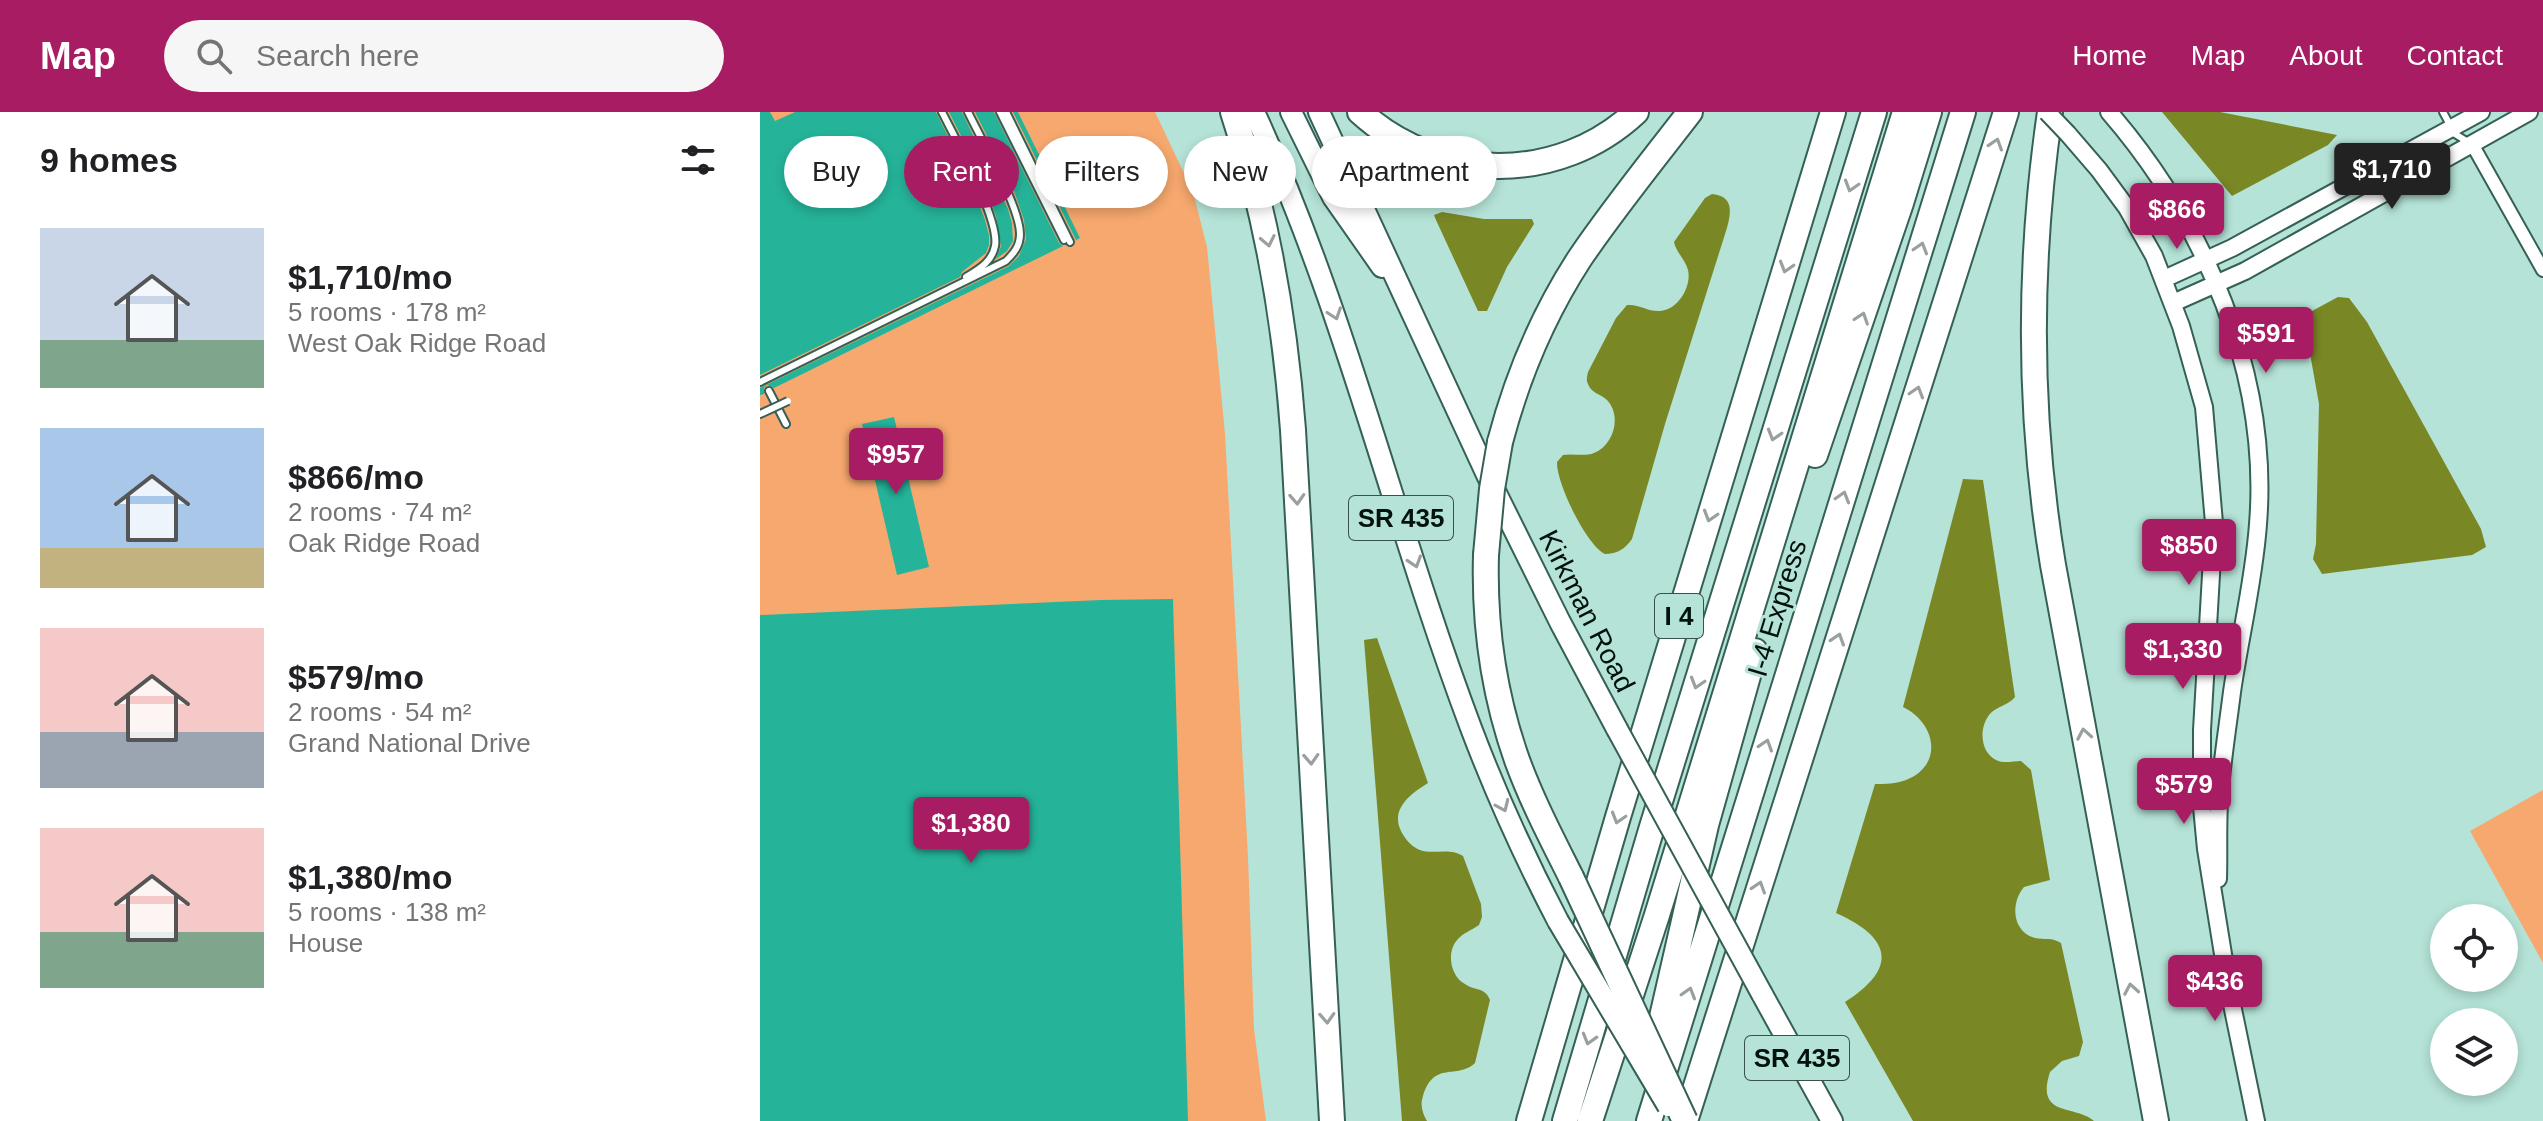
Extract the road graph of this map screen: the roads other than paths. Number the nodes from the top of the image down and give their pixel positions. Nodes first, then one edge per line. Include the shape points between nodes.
1 (942, 112) edge
2 (968, 112) edge
3 (1000, 112) edge
4 (1006, 112) edge
5 (1233, 112) edge
6 (1254, 112) edge
7 (1291, 112) edge
8 (1319, 112) edge
9 (1360, 112) edge
10 (1636, 112) edge
11 (1690, 112) edge
12 (1833, 112) edge
13 (1874, 112) edge
14 (1905, 112) edge
15 (1929, 112) edge
16 (1963, 112) edge
17 (2006, 112) edge
18 (2048, 112) edge
19 (2109, 112) edge
20 (2443, 112) edge
21 (2529, 112) edge
22 (2473, 123) edge
23 (2452, 128) junction
24 (2205, 261) junction
25 (2543, 270) edge
26 (2164, 279) junction
27 (2216, 285) junction
28 (936, 295) junction
29 (2173, 303) junction
30 (1420, 328) junction
31 (760, 382) edge
32 (769, 391) dead end
33 (788, 401) dead end
34 (760, 414) edge
35 (786, 424) dead end
36 (2218, 917) junction
37 (1726, 988) junction
38 (1332, 1121) edge
39 (1529, 1121) edge
40 (1565, 1121) edge
41 (1590, 1121) edge
42 (1639, 1121) edge
43 (1649, 1121) edge
44 (1677, 1121) edge
45 (1685, 1121) edge
46 (1701, 1121) edge
47 (1832, 1121) edge
48 (2156, 1121) edge
49 (2256, 1121) edge

1 - 28 lane via 989,210 996,244 986,264
2 - 28 lane via 1018,217 1020,236 1006,261
3 - 4 lane via 1067,241
5 -> 38 highway via 1266,233 1286,349
6 -> 44 main road, SR 435, bridge via 1328,293 1471,727 1558,921
7 - 30 main road via 1333,197
8 - 30 main road, Kirkman Road / SR 435
9 - 10 highway via 1421,152 1457,163 1500,167 1571,153
11 - 45 highway, bridge via 1582,256 1530,351 1500,442 1486,555 1488,627 1502,708 1527,785
12 -> 39 highway, I 4
13 -> 40 highway, I-4 Express
14 - 41 highway
42 -> 15 highway via 1692,881 1739,703
43 -> 16 highway, I-4 Express
37 -> 17 highway
18 - 26 street, bridge via 2127,208
48 -> 18 highway via 2042,493 2034,395 2034,285
19 - 24 street via 2165,186
20 - 23 lane
21 - 22 street
22 - 23 street
22 - 23 lane via 2460,138
22 - 25 street
22 - 27 street
23 - 24 street
24 - 26 street
24 - 27 street
26 - 29 street
27 - 29 street
27 - 36 street via 2246,375 2258,463 2258,523 2220,791
28 - 31 lane
29 - 36 street via 2204,407 2214,523 2202,791
30 - 47 main road, Kirkman Road / SR 435, bridge via 1506,513 1617,729
32 - 35 lane
33 - 34 lane, bridge
36 - 49 street
37 - 45 highway
37 - 46 highway

